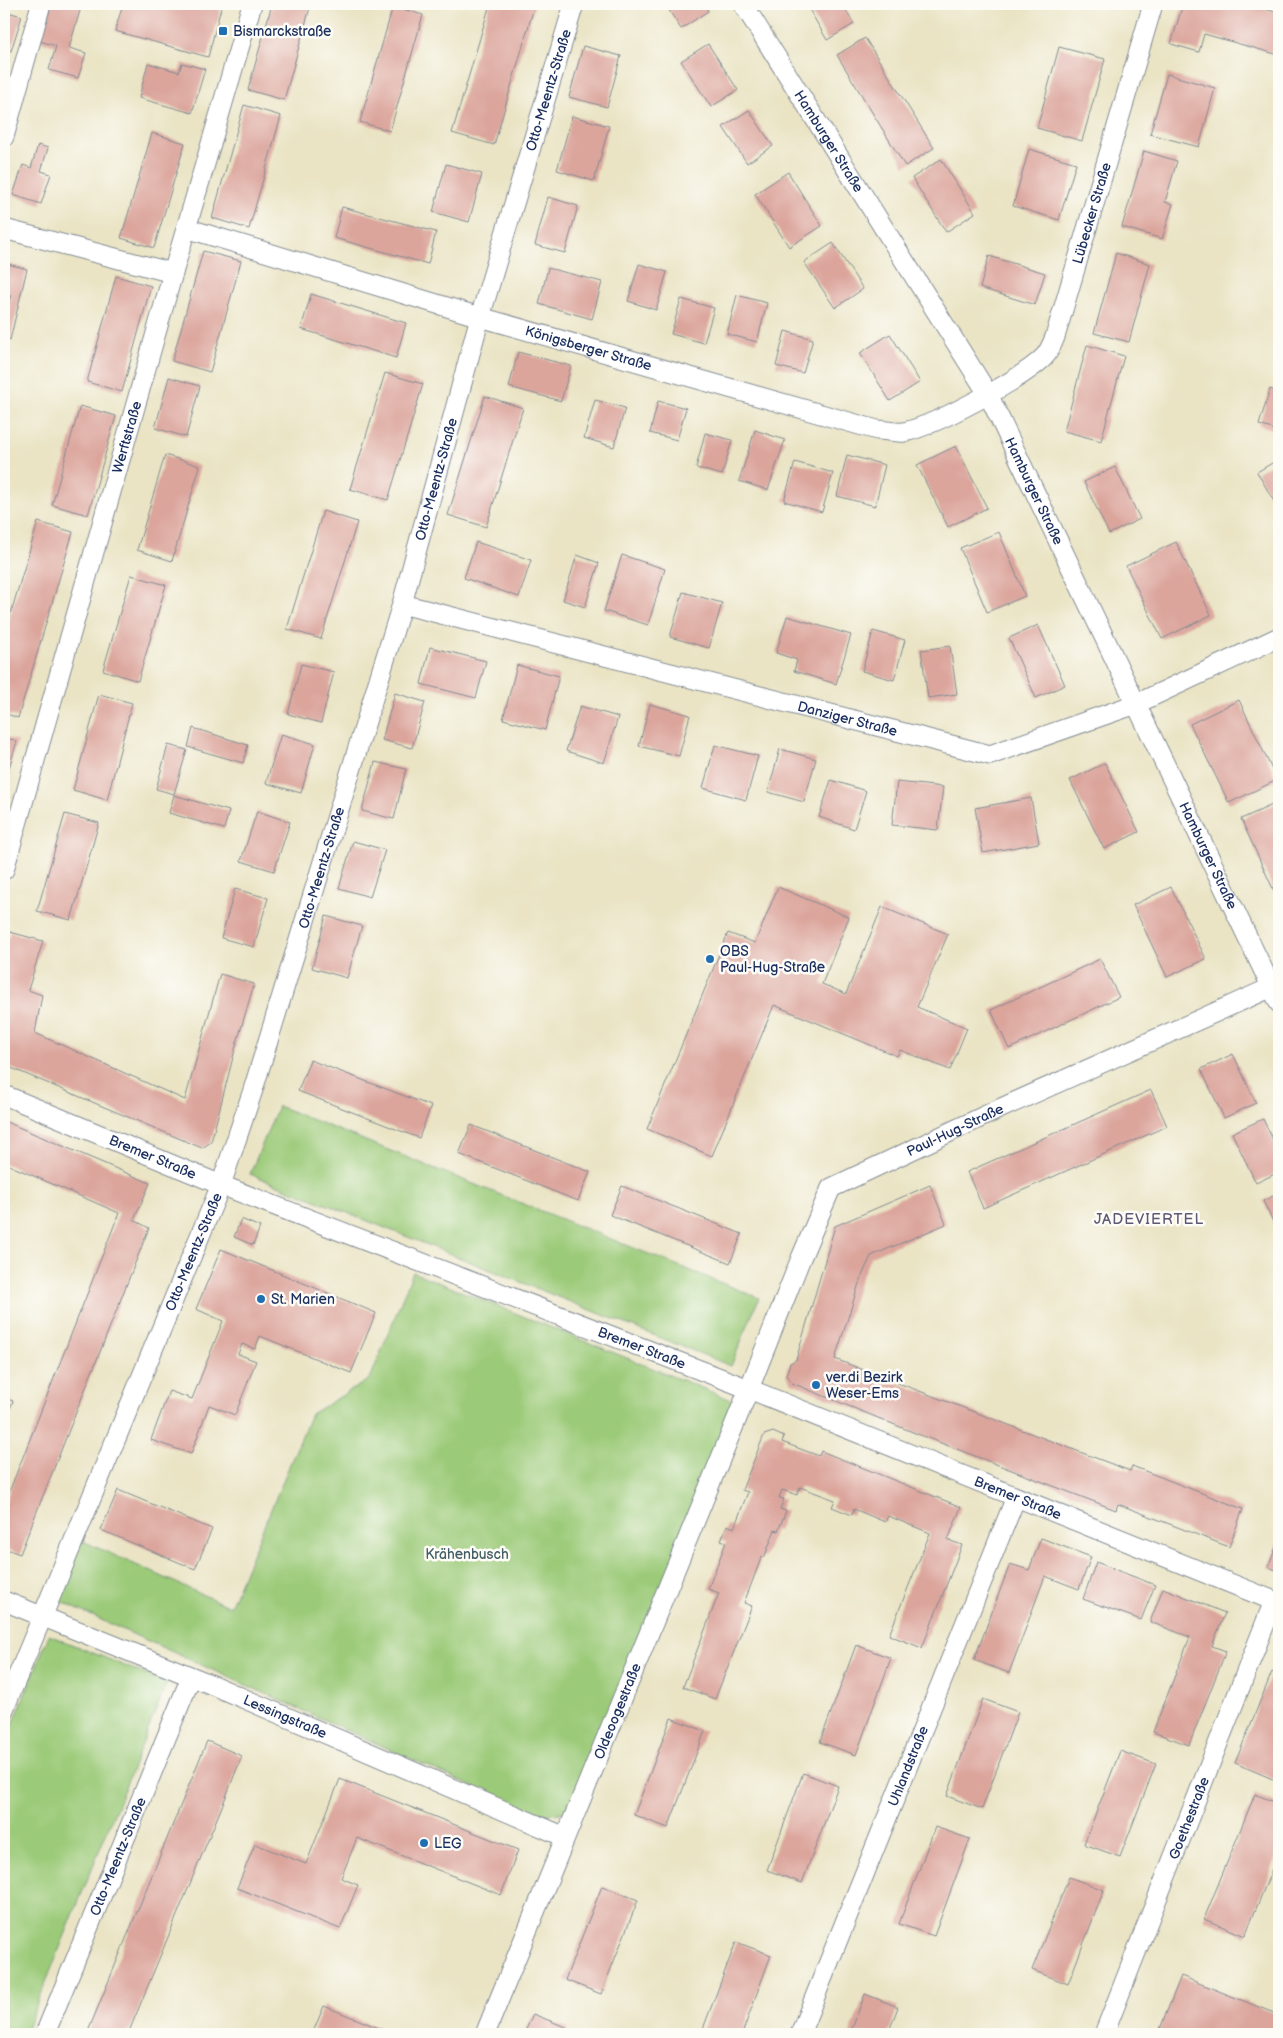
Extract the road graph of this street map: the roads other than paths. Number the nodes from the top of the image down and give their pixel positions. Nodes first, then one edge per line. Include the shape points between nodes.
1 (41, 4) edge
2 (252, 4) edge
3 (574, 4) edge
4 (743, 4) edge
5 (1153, 4) edge
6 (4, 136) edge
7 (186, 228) junction
8 (4, 229) edge
9 (172, 273) junction
10 (480, 316) junction
11 (988, 394) junction
12 (402, 604) junction
13 (1279, 636) edge
14 (1136, 704) junction
15 (4, 870) edge
16 (1277, 992) edge
17 (4, 1095) edge
18 (221, 1185) junction
19 (749, 1389) junction
20 (1016, 1497) junction
21 (4, 1601) edge
22 (1277, 1602) edge
23 (41, 1616) junction
24 (191, 1676) junction
25 (4, 1709) edge
26 (565, 1837) junction
27 (45, 2034) edge
28 (485, 2034) edge
29 (800, 2034) edge
30 (1104, 2034) edge

1 - 6 street
2 - 7 street, Werftstraße
3 - 10 street, Otto-Meentz-Straße
4 - 11 street, Hamburger Straße
5 - 11 street, Lübecker Straße via 1055,337 1046,356
7 - 9 street, Werftstraße
7 - 10 street, Königsberger Straße
8 - 9 street
9 - 15 street, Werftstraße
10 - 11 street, Königsberger Straße via 877,430 903,432 933,422
10 - 12 street, Otto-Meentz-Straße
11 - 14 street, Hamburger Straße
12 - 14 street, Danziger Straße via 990,755
12 - 18 street, Otto-Meentz-Straße via 268,1043
13 - 14 street, Danziger Straße
14 - 16 street, Hamburger Straße
16 - 19 street, Paul-Hug-Straße via 999,1109 831,1188
17 - 18 street, Bremer Straße
18 - 19 street, Bremer Straße
18 - 23 street, Otto-Meentz-Straße
19 - 20 street, Bremer Straße
19 - 26 street, Oldeoogestraße
20 - 22 street, Bremer Straße
20 - 29 street, Uhlandstraße
21 - 23 street, Lessingstraße
22 - 30 street, Goethestraße
23 - 24 street, Lessingstraße
23 - 25 street, Otto-Meentz-Straße
24 - 26 street, Lessingstraße
24 - 27 street, Otto-Meentz-Straße
26 - 28 street, Oldeoogestraße

